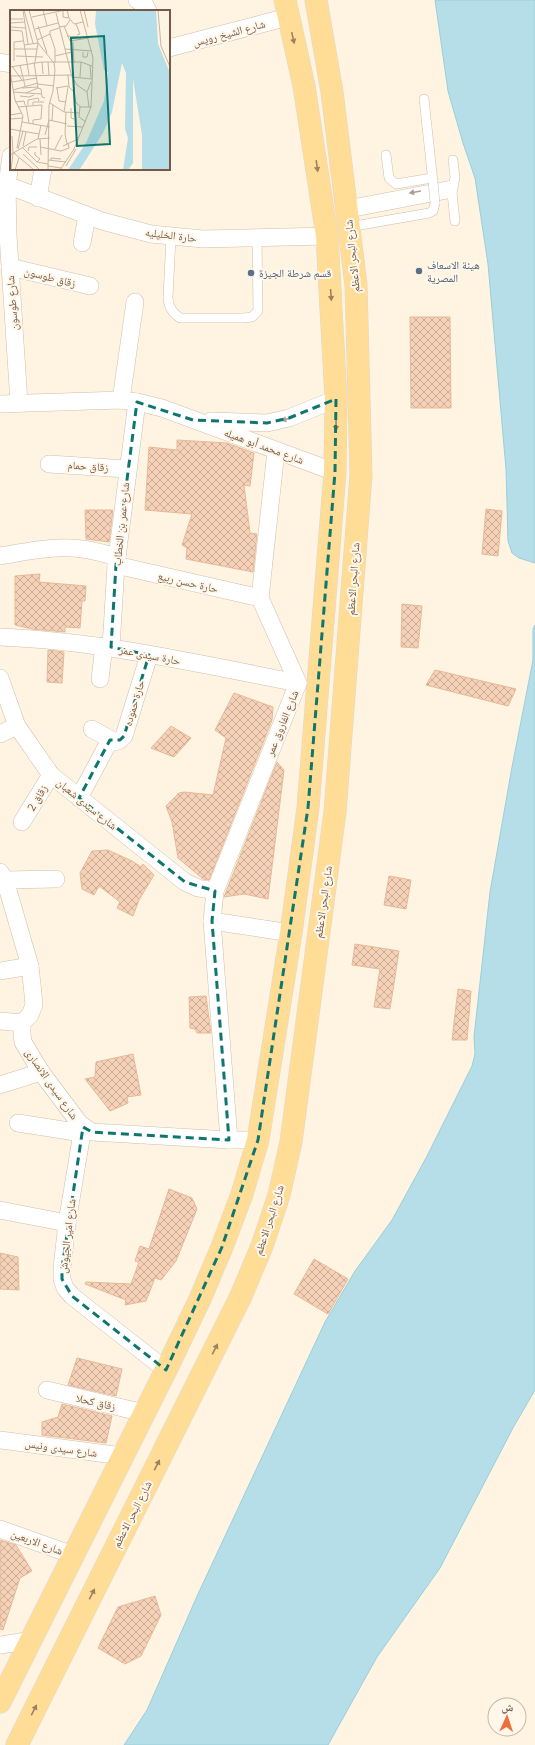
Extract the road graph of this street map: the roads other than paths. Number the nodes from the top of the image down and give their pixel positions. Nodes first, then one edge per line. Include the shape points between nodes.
1 (137, 0) edge
2 (316, 0) edge
3 (287, 8) edge
4 (148, 10) edge
5 (170, 48) edge
6 (0, 62) edge
7 (10, 64) edge
8 (424, 100) dead end
9 (386, 155) dead end
10 (10, 160) edge
11 (453, 160) dead end
12 (43, 170) edge
13 (433, 180) junction
14 (3, 184) edge
15 (453, 189) junction
16 (38, 198) junction
17 (348, 215) junction
18 (87, 216) junction
19 (455, 220) dead end
20 (4, 235) edge
21 (327, 236) junction
22 (172, 237) junction
23 (257, 238) junction
24 (82, 244) dead end
25 (10, 267) junction
26 (90, 286) dead end
27 (135, 302) dead end
28 (336, 399) junction
29 (129, 401) junction
30 (19, 403) junction
31 (0, 404) edge
32 (193, 420) junction
33 (276, 451) junction
34 (49, 464) dead end
35 (127, 469) junction
36 (335, 472) junction
37 (0, 556) edge
38 (116, 561) junction
39 (260, 598) junction
40 (0, 637) edge
41 (108, 647) junction
42 (149, 655) junction
43 (0, 678) edge
44 (100, 679) dead end
45 (298, 682) junction
46 (17, 726) junction
47 (92, 729) dead end
48 (0, 734) edge
49 (110, 740) junction
50 (51, 775) junction
51 (79, 798) junction
52 (22, 822) dead end
53 (3, 876) edge
54 (56, 879) dead end
55 (215, 891) junction
56 (212, 921) junction
57 (291, 933) junction
58 (30, 966) junction
59 (0, 971) edge
60 (0, 1021) edge
61 (22, 1023) junction
62 (40, 1072) junction
63 (0, 1086) edge
64 (18, 1122) dead end
65 (83, 1130) junction
66 (229, 1140) junction
67 (258, 1140) junction
68 (0, 1210) edge
69 (67, 1223) junction
70 (166, 1370) junction
71 (47, 1390) dead end
72 (144, 1413) junction
73 (0, 1440) edge
74 (122, 1456) junction
75 (0, 1529) edge
76 (73, 1556) junction
77 (32, 1640) junction
78 (0, 1644) edge
79 (0, 1702) edge
80 (17, 1745) edge

1 - 4 street
2 - 17 main road, شارع البحر الاعظم via 332,92
3 - 5 street, شارع الشيخ رويس
3 -> 21 main road, شارع البحر الاعظم via 304,86
6 - 7 street
8 - 13 lane
9 - 13 lane via 389,178 392,182 396,184
10 - 14 street, شارع طوسون
11 - 15 lane
12 - 16 street
13 - 17 lane, bridge via 435,203 433,211 429,213
14 - 16 street, حارة الخليليه
14 - 20 street, شارع طوسون
15 - 17 lane
15 - 19 lane
16 - 18 street, حارة الخليليه
80 -> 17 main road, شارع البحر الاعظم via 241,1296 262,1246 292,1142 336,812 361,474 356,285
18 - 22 street, حارة الخليليه via 151,234
18 - 24 street
20 - 25 street, شارع طوسون
21 - 23 street, حارة الخليليه
21 -> 28 main road, شارع البحر الاعظم
22 - 23 street, حارة الخليليه
22 - 23 lane via 168,298 173,313 180,318 244,318 252,317 258,311
25 - 26 street, زقاق طوسون
25 - 30 street, شارع طوسون
27 - 29 street
28 -> 32 street, شارع محمد أبو هميله via 289,418 267,423
28 -> 36 main road, شارع البحر الاعظم
29 - 30 street, شارع محمد أبو هميله
29 - 32 street, شارع محمد أبو هميله via 162,408
29 - 35 street, شارع عمر بن الخطاب
30 - 31 street, شارع محمد أبو هميله
32 - 33 street, شارع محمد أبو هميله
33 - 36 street, شارع محمد أبو هميله
33 - 39 street
34 - 35 street, زقاق حمام
35 - 38 street, شارع عمر بن الخطاب
36 - 57 main road, شارع البحر الاعظم via 308,808
37 - 38 street, حارة حسن ربيع via 49,548 72,548 95,551
38 - 39 street, حارة حسن ربيع
38 - 41 street, شارع عمر بن الخطاب
39 - 45 street, شارع الفاروق عمر
40 - 41 street, حارة سيدى عمر via 45,638
41 - 42 street, حارة سيدى عمر
41 - 44 street, شارع عمر بن الخطاب
42 - 45 street, حارة سيدى عمر
42 - 49 street, حارة حموده via 124,736 115,742
43 - 46 street, شارع سيدى شعبان
45 - 55 street, شارع الفاروق عمر
46 - 48 street
46 - 50 street, شارع سيدى شعبان
47 - 49 street
49 - 51 street
50 - 51 street, شارع سيدى شعبان
50 - 52 street, زقاق 2
51 - 55 street, شارع سيدى شعبان via 185,882 198,888
53 - 54 street
53 - 58 street
55 - 56 street, شارع الفاروق عمر
56 - 57 street
56 - 66 street
57 - 67 main road, شارع البحر الاعظم
58 - 59 street
58 - 61 street via 34,1004 30,1015
60 - 61 street
61 - 62 street, شارع سيدى الانصارى via 23,1042
62 - 63 street
62 - 65 street, شارع سيدى الانصارى
64 - 65 street
65 - 66 street, شارع سيدى الانصارى
65 - 69 street, شارع امير الجيوش
66 - 67 street, شارع سيدى الانصارى
67 - 70 main road, شارع البحر الاعظم via 242,1194 222,1247
68 - 69 street
69 - 70 street, شارع امير الجيوش via 62,1268 65,1288
70 - 72 main road, شارع البحر الاعظم
71 - 72 street, زقاق كحلا
72 - 74 main road, شارع البحر الاعظم
73 - 74 street, شارع سيدى ونيس
74 - 76 main road, شارع البحر الاعظم
75 - 76 street, شارع الاربعين
76 - 77 main road, شارع البحر الاعظم
77 - 78 street
77 - 79 main road, شارع البحر الاعظم

